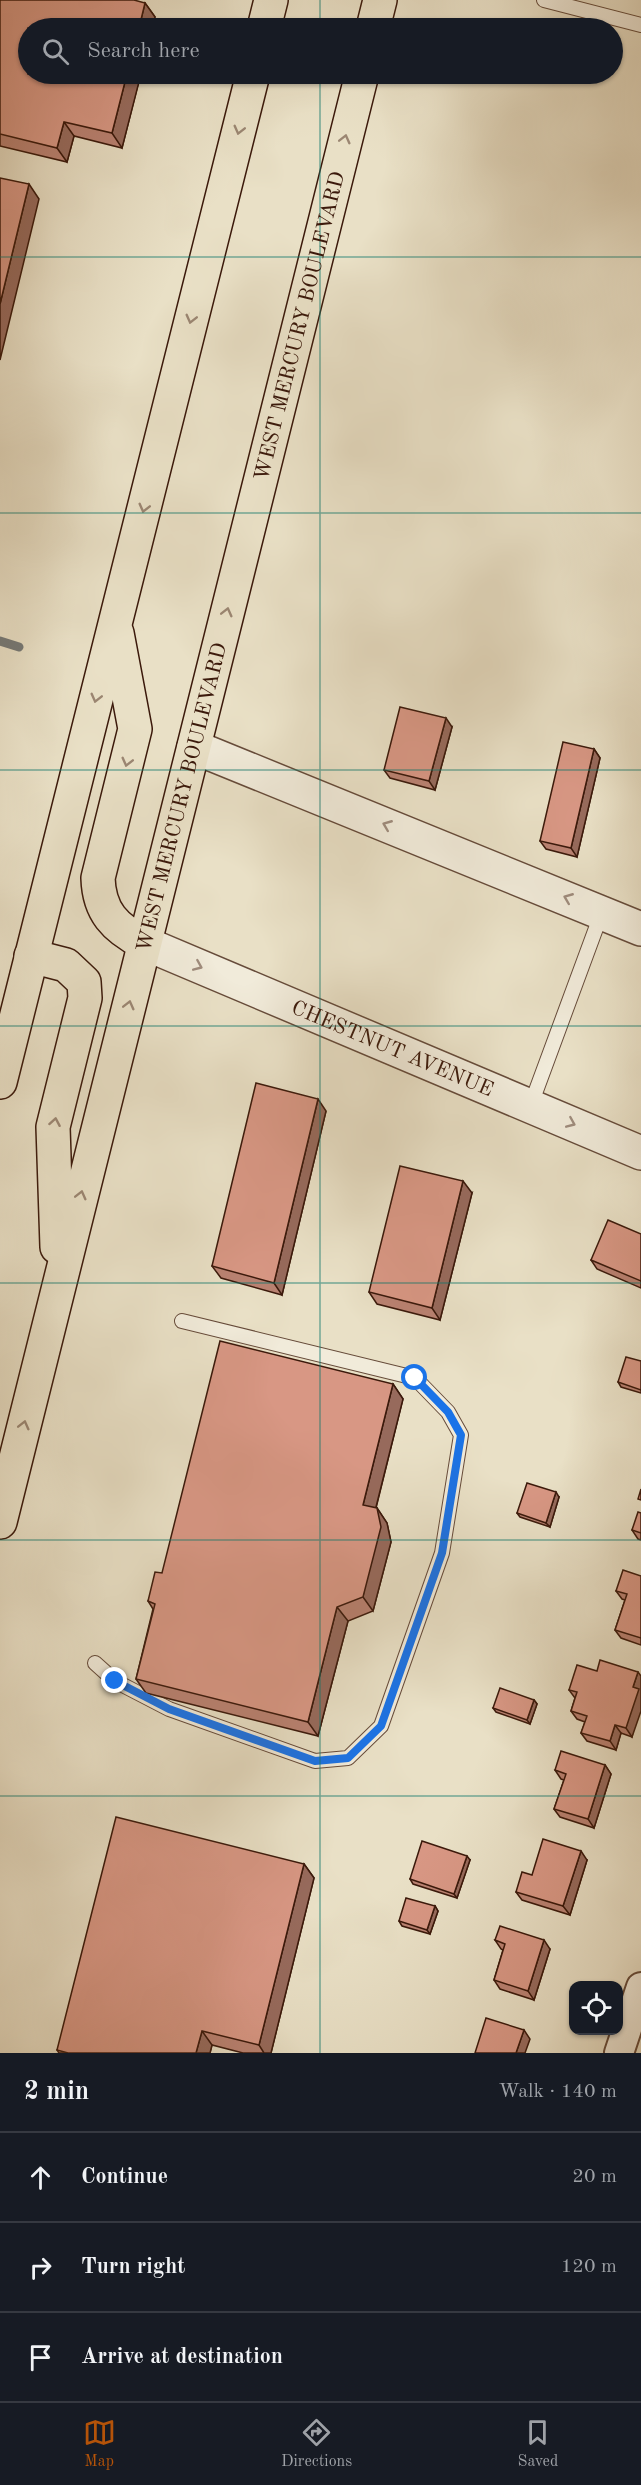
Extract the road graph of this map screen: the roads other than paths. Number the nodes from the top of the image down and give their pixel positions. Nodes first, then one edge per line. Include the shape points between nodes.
1 (271, 0) edge
2 (380, 0) edge
3 (544, 0) edge
4 (266, 18) edge
5 (376, 18) edge
6 (614, 18) edge
7 (623, 20) edge
8 (641, 25) edge
9 (250, 84) edge
10 (360, 84) edge
11 (115, 622) junction
12 (194, 747) junction
13 (602, 912) junction
14 (641, 929) edge
15 (144, 943) junction
16 (31, 956) junction
17 (0, 1082) edge
18 (530, 1107) junction
19 (641, 1153) edge
20 (59, 1285) junction
21 (182, 1321) dead end
22 (0, 1522) edge
23 (95, 1663) dead end
24 (641, 1987) edge
25 (619, 2053) edge

1 - 4 highway
2 - 5 highway
3 - 6 lane
7 - 8 lane
9 -> 11 highway
12 -> 10 highway, WEST MERCURY BOULEVARD
11 -> 15 highway via 135,729 98,878 99,895 114,923
11 -> 16 highway
13 -> 12 street
12 - 15 highway, WEST MERCURY BOULEVARD
13 - 14 street
13 - 18 lane
15 -> 18 street, CHESTNUT AVENUE
20 -> 15 highway, WEST MERCURY BOULEVARD
16 - 17 highway
20 -> 16 highway via 53,1127 85,998 84,982 66,965
18 -> 19 street, CHESTNUT AVENUE
22 -> 20 highway, WEST MERCURY BOULEVARD
21 - 23 lane via 415,1378 448,1412 461,1435 442,1553 381,1726 348,1758 315,1761 169,1709 115,1681
24 - 25 street

